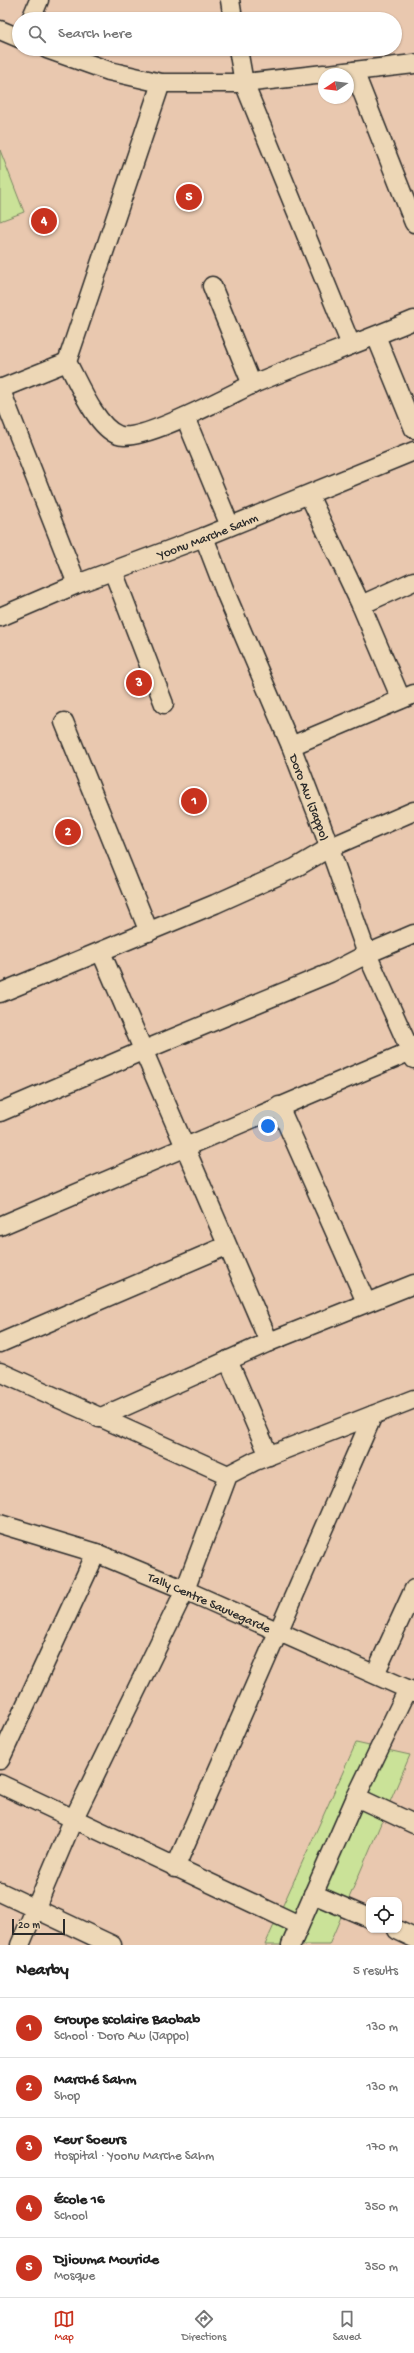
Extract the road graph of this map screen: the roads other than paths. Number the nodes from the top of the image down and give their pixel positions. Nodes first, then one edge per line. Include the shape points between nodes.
1 (39, 0) edge
2 (34, 12) edge
3 (0, 30) edge
4 (12, 35) edge
5 (67, 56) edge
6 (239, 56) edge
7 (414, 64) edge
8 (354, 71) joint
9 (318, 75) edge
10 (161, 83) junction
11 (244, 83) junction
12 (414, 223) edge
13 (212, 286) dead end
14 (414, 320) edge
15 (376, 336) junction
16 (351, 345) junction
17 (67, 362) junction
18 (252, 385) junction
19 (0, 388) edge
20 (185, 418) junction
21 (414, 429) edge
22 (414, 451) edge
23 (310, 495) junction
24 (230, 526) junction
25 (204, 537) junction
26 (113, 571) junction
27 (77, 584) junction
28 (413, 585) edge
29 (361, 605) junction
30 (0, 617) edge
31 (407, 697) edge
32 (164, 704) dead end
33 (64, 722) dead end
34 (291, 746) junction
35 (414, 811) edge
36 (329, 848) junction
37 (149, 932) junction
38 (414, 934) edge
39 (101, 952) junction
40 (367, 954) junction
41 (0, 993) edge
42 (142, 1051) junction
43 (412, 1055) edge
44 (279, 1106) junction
45 (0, 1112) edge
46 (184, 1146) junction
47 (0, 1226) edge
48 (226, 1246) junction
49 (414, 1284) edge
50 (366, 1302) junction
51 (268, 1342) junction
52 (0, 1343) edge
53 (228, 1360) junction
54 (0, 1372) edge
55 (414, 1399) edge
56 (373, 1415) junction
57 (99, 1418) junction
58 (269, 1456) junction
59 (228, 1475) junction
60 (0, 1524) edge
61 (96, 1554) junction
62 (414, 1589) edge
63 (185, 1590) junction
64 (279, 1632) junction
65 (375, 1674) junction
66 (411, 1691) edge
67 (0, 1760) edge
68 (0, 1784) edge
69 (356, 1797) junction
70 (73, 1820) junction
71 (414, 1824) edge
72 (175, 1868) junction
73 (0, 1892) edge
74 (313, 1894) junction
75 (35, 1908) junction
76 (366, 1917) edge
77 (299, 1925) junction
78 (402, 1932) edge
79 (414, 1938) edge
80 (20, 1945) edge
81 (112, 1945) edge
82 (291, 1945) edge

1 - 2 street
3 - 4 street
5 - 10 street via 109,71
6 - 11 street
7 - 8 street
8 - 12 street
9 - 11 street
10 - 11 street
10 - 17 street
11 - 16 street
13 - 18 street
14 - 15 street
15 - 16 street
15 - 21 street
16 - 18 street
17 - 19 street
17 - 20 street via 101,422 117,435 131,436
18 - 20 street
19 - 27 street
20 - 24 street
22 - 23 street, Yoonu Marche Sahm
23 - 24 street, Yoonu Marche Sahm
23 - 29 street
24 - 25 street, Yoonu Marche Sahm
25 - 26 street, Yoonu Marche Sahm
25 - 34 street, Doro Aw (Jappo)
26 - 27 street, Yoonu Marche Sahm
26 - 32 street
27 - 30 street, Yoonu Marche Sahm
28 - 29 street
29 - 31 street
31 - 34 street
33 - 37 street
34 - 36 street, Doro Aw (Jappo)
35 - 36 street
36 - 37 street via 294,868
36 - 40 street, Doro Aw (Jappo)
37 - 39 street
38 - 40 street
39 - 41 street
39 - 42 street
40 - 42 street via 330,973
40 - 43 street, Doro Aw (Jappo)
42 - 45 street
42 - 46 street
43 - 44 street
44 - 46 street
44 - 50 street
46 - 47 street
46 - 48 street
48 - 51 street
48 - 52 street
49 - 50 street
50 - 51 street
51 - 53 street
53 - 57 street
53 - 58 street
54 - 57 street
55 - 56 street
56 - 58 street
56 - 64 street
57 - 59 street
58 - 59 street
59 - 63 street
60 - 61 street, Tally Centre Sauvegarde
61 - 63 street, Tally Centre Sauvegarde
61 - 67 street
62 - 65 street
63 - 64 street, Tally Centre Sauvegarde
63 - 70 street
64 - 65 street, Tally Centre Sauvegarde
64 - 72 street
65 - 66 street, Tally Centre Sauvegarde
66 - 69 street
68 - 70 street
69 - 71 street
69 - 74 street
70 - 72 street
70 - 75 street
72 - 77 street
73 - 75 street
74 - 76 street
74 - 77 street
75 - 80 street
75 - 81 street
77 - 82 street
78 - 79 street

